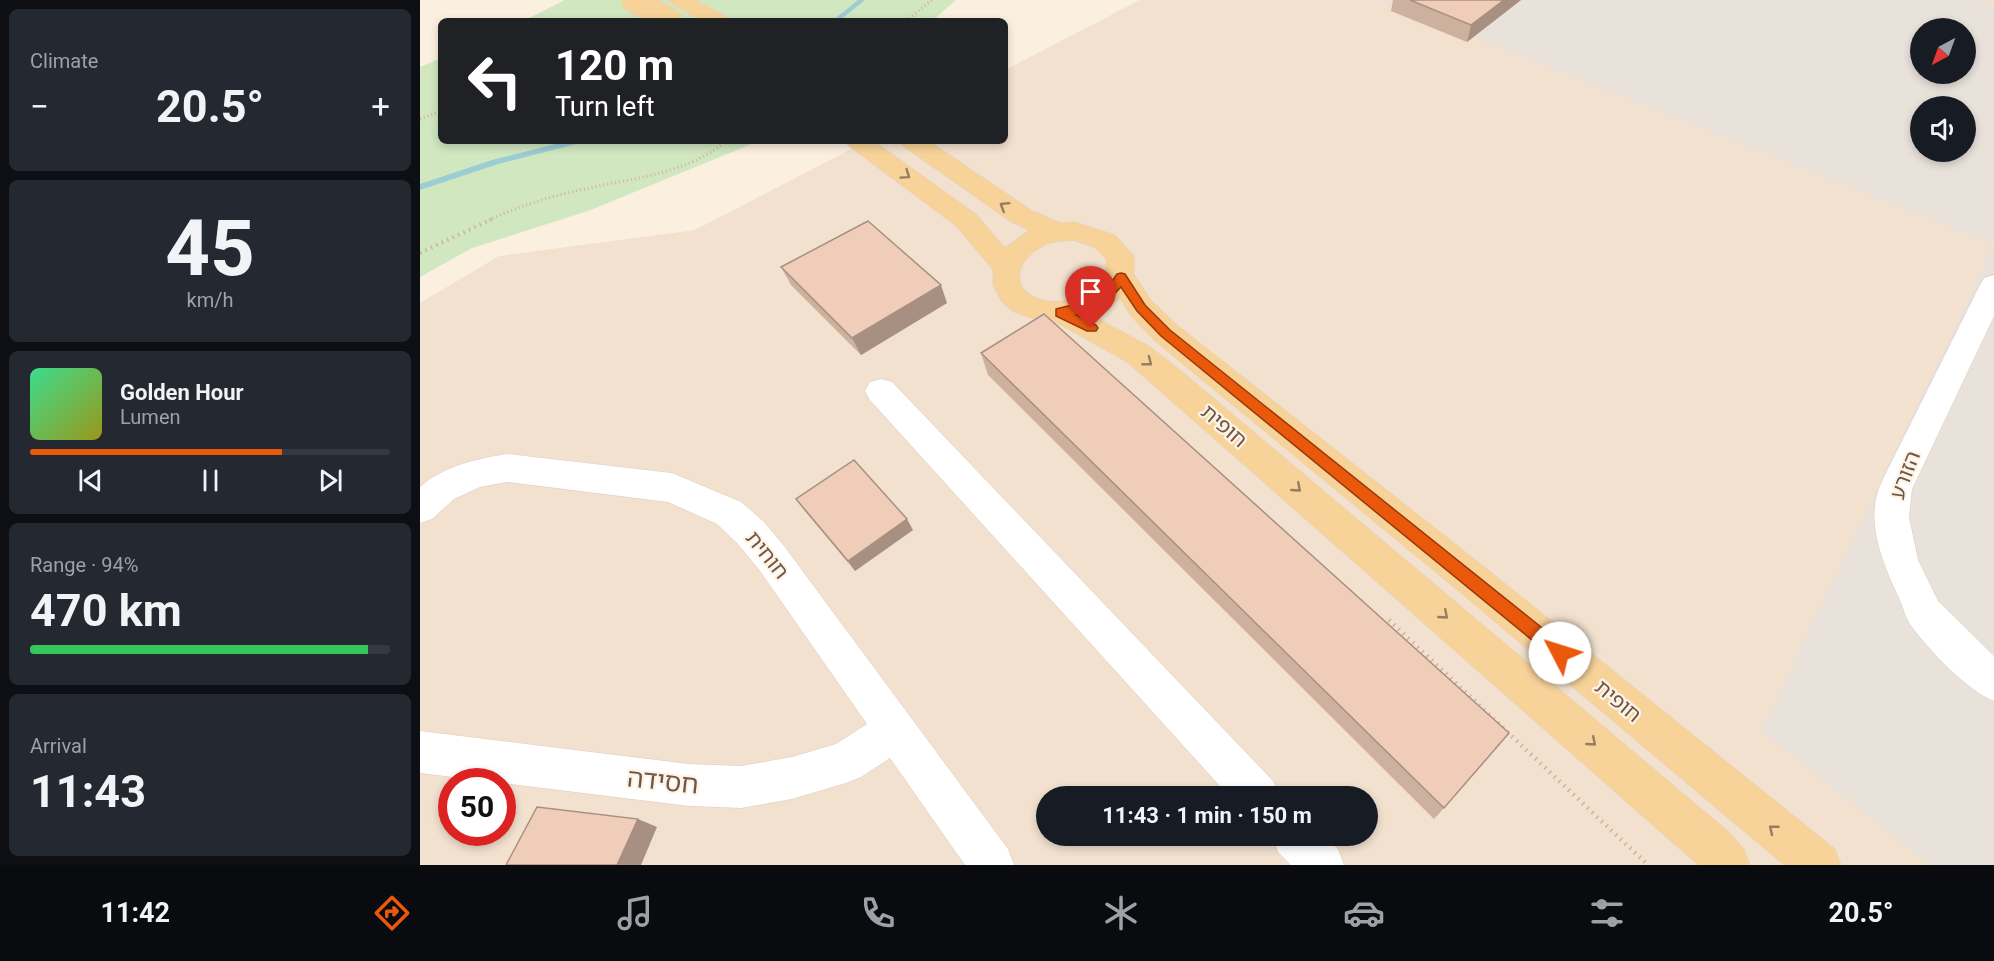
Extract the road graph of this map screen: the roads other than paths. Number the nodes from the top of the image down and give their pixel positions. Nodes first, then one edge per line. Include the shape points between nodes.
1 (633, 0) edge
2 (679, 0) edge
3 (666, 18) edge
4 (712, 18) edge
5 (862, 144) edge
6 (916, 144) edge
7 (1057, 232) junction
8 (1006, 267) junction
9 (1121, 277) junction
10 (1994, 285) edge
11 (1061, 312) junction
12 (881, 391) dead end
13 (420, 508) edge
14 (1994, 682) edge
15 (896, 730) junction
16 (420, 752) edge
17 (1249, 786) edge
18 (1304, 846) edge
19 (992, 865) edge
20 (1322, 865) edge
21 (1728, 865) edge
22 (1819, 865) edge

1 - 3 main road, bridge
2 - 4 main road
5 -> 8 main road via 966,220
7 -> 6 main road via 1012,211
7 - 8 main road via 1024,244
7 - 9 main road via 1091,234 1106,241 1116,251
8 - 11 main road via 1006,280 1017,298 1040,310
9 - 11 main road via 1113,291 1099,302
22 -> 9 main road, חופית via 1166,333 1141,308
10 - 14 street, הזורע via 1894,489 1891,517 1900,561 1925,614
11 -> 21 main road, חופית via 1138,354 1168,378 1620,766
12 - 17 street
13 - 15 street, חוחית via 442,489 475,474 507,468 672,488 698,498 729,513 750,532
15 - 16 street, חסידה via 846,762 792,778 741,787 688,785
15 - 19 street, חוחית
18 - 20 street

